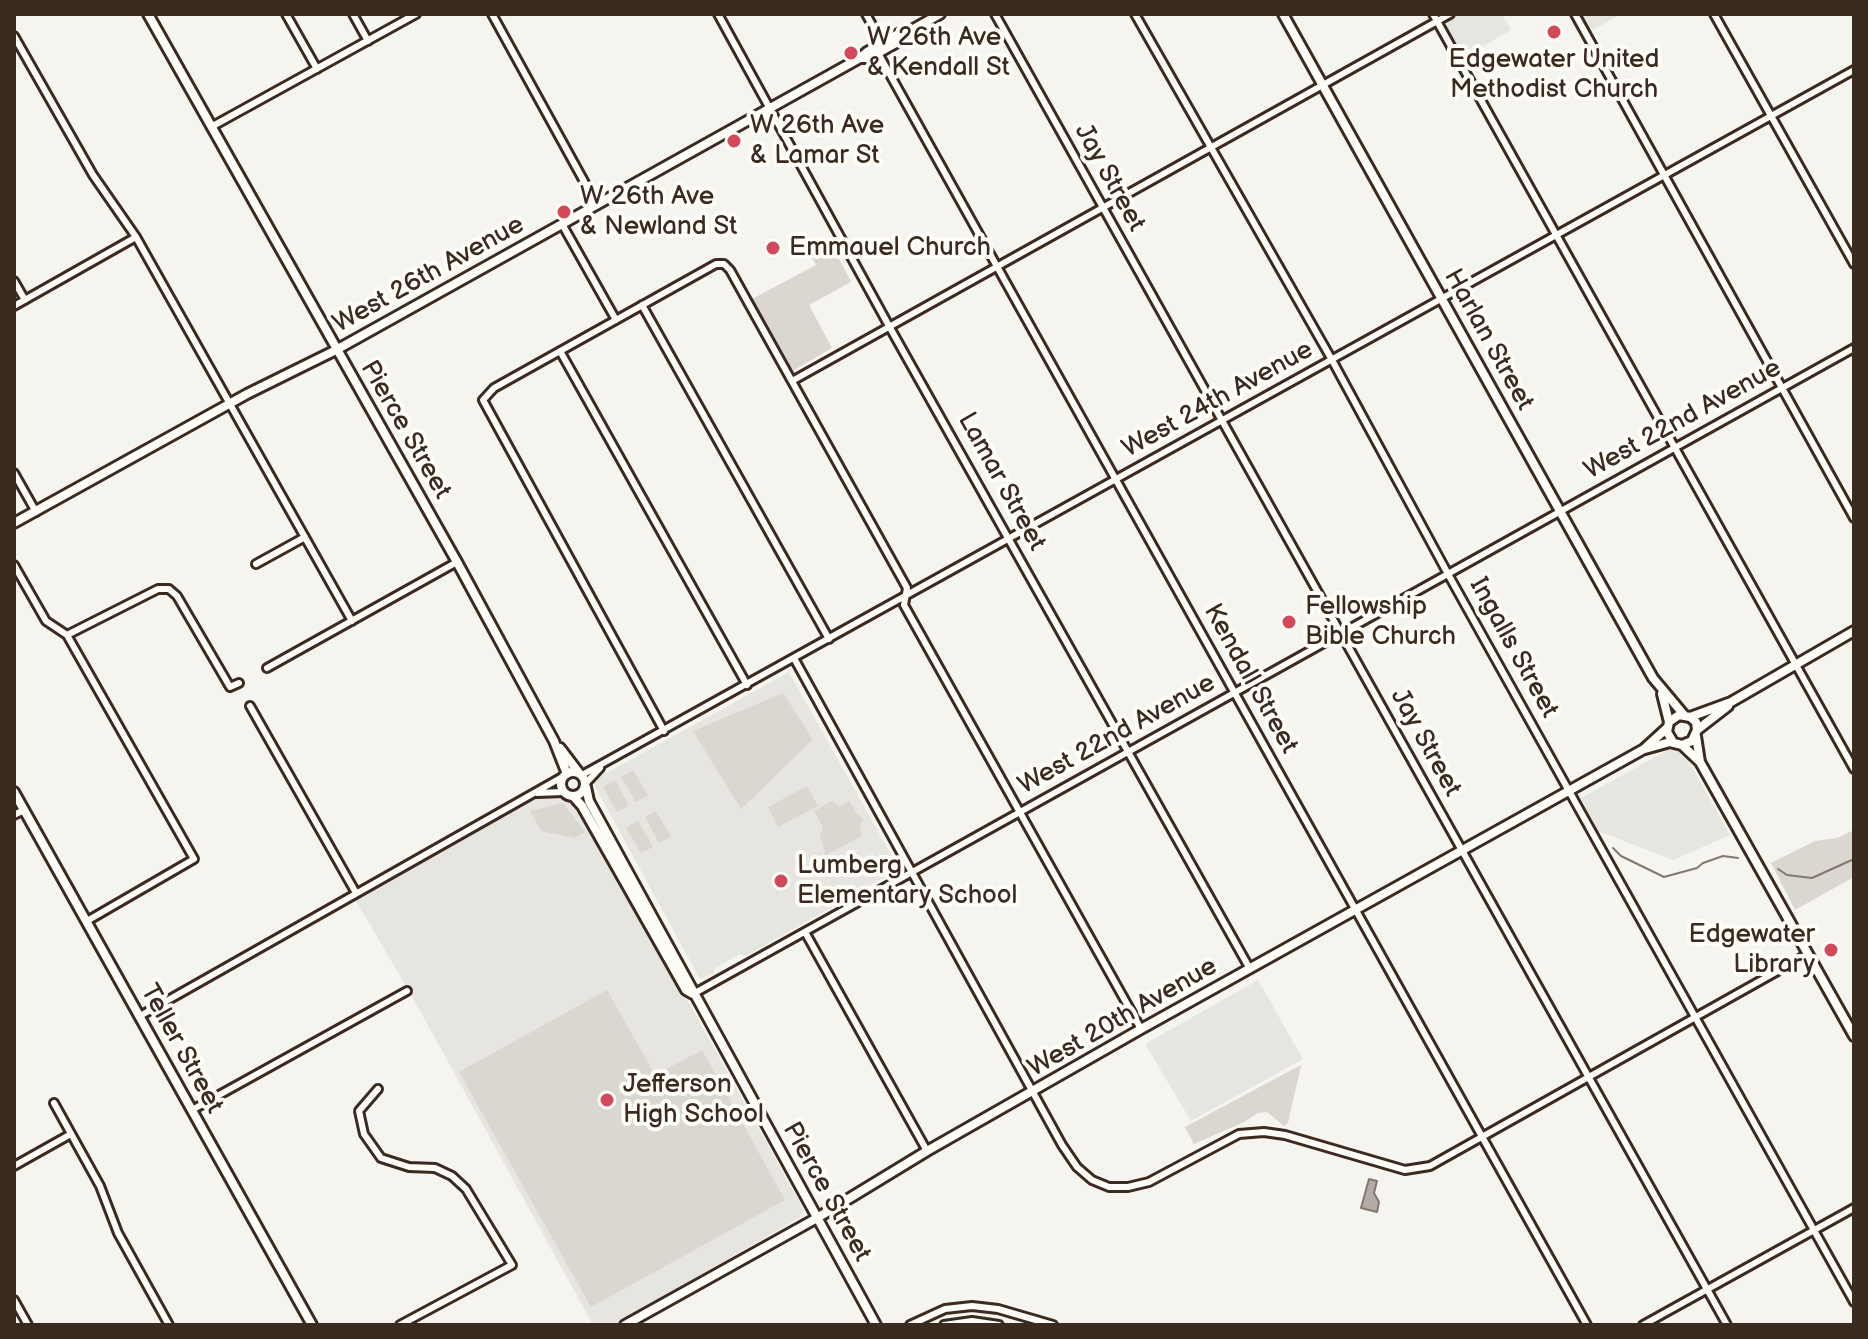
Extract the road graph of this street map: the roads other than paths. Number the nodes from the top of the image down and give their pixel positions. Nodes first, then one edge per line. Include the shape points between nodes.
1 (148, 14) edge
2 (286, 14) edge
3 (353, 14) edge
4 (416, 14) edge
5 (492, 14) edge
6 (718, 14) edge
7 (866, 14) edge
8 (940, 14) edge
9 (995, 14) edge
10 (1135, 14) edge
11 (1283, 14) edge
12 (1433, 14) edge
13 (1450, 14) edge
14 (1575, 14) edge
15 (1714, 14) edge
16 (1438, 21) junction
17 (908, 32) junction
18 (14, 36) edge
19 (368, 41) junction
20 (882, 43) junction
21 (878, 53) junction
22 (860, 58) junction
23 (317, 69) junction
24 (1854, 70) edge
25 (1323, 85) junction
26 (770, 108) junction
27 (1770, 116) junction
28 (211, 127) junction
29 (1210, 147) junction
30 (1663, 176) junction
31 (597, 205) junction
32 (1102, 208) junction
33 (562, 224) junction
34 (1557, 234) junction
35 (136, 237) junction
36 (1854, 264) edge
37 (996, 267) junction
38 (14, 281) edge
39 (1442, 298) junction
40 (25, 300) junction
41 (642, 305) junction
42 (14, 306) edge
43 (616, 320) junction
44 (889, 326) junction
45 (1854, 348) edge
46 (336, 350) junction
47 (560, 351) junction
48 (1332, 360) junction
49 (792, 381) junction
50 (1782, 389) junction
51 (229, 404) junction
52 (1222, 418) junction
53 (1675, 448) junction
54 (14, 473) edge
55 (1116, 479) junction
56 (1561, 511) junction
57 (36, 512) junction
58 (1854, 518) edge
59 (14, 523) edge
60 (305, 537) junction
61 (1010, 539) junction
62 (457, 562) junction
63 (256, 564) dead end
64 (14, 565) edge
65 (1448, 574) junction
66 (904, 598) junction
67 (352, 621) junction
68 (1854, 631) edge
69 (67, 635) junction
70 (1341, 635) junction
71 (829, 639) junction
72 (795, 660) junction
73 (1797, 664) junction
74 (267, 668) dead end
75 (239, 683) dead end
76 (747, 685) junction
77 (1658, 686) junction
78 (1235, 693) junction
79 (1731, 702) junction
80 (250, 706) dead end
81 (1687, 716) junction
82 (1668, 725) junction
83 (664, 731) junction
84 (1697, 733) junction
85 (554, 741) junction
86 (1678, 744) junction
87 (1644, 749) junction
88 (1128, 751) junction
89 (1700, 762) junction
90 (1854, 769) edge
91 (565, 775) junction
92 (583, 779) junction
93 (1570, 791) junction
94 (14, 792) edge
95 (563, 792) junction
96 (537, 793) junction
97 (574, 797) junction
98 (24, 810) junction
99 (1019, 812) junction
100 (14, 815) edge
101 (1463, 851) junction
102 (911, 873) junction
103 (356, 893) junction
104 (1355, 910) junction
105 (87, 921) junction
106 (805, 932) junction
107 (1808, 954) junction
108 (1250, 969) junction
109 (407, 991) dead end
110 (693, 994) junction
111 (140, 1016) junction
112 (1695, 1017) junction
113 (1141, 1029) junction
114 (1854, 1036) edge
115 (1589, 1078) junction
116 (378, 1089) dead end
117 (1034, 1091) junction
118 (54, 1103) dead end
119 (192, 1110) junction
120 (71, 1134) junction
121 (1482, 1136) junction
122 (927, 1151) junction
123 (14, 1166) edge
124 (1854, 1208) edge
125 (817, 1218) junction
126 (1814, 1229) junction
127 (1707, 1289) junction
128 (14, 1300) edge
129 (1854, 1302) edge
130 (17, 1311) edge
131 (28, 1325) edge
132 (169, 1325) edge
133 (311, 1325) edge
134 (400, 1325) edge
135 (625, 1325) edge
136 (876, 1325) edge
137 (910, 1325) edge
138 (944, 1325) edge
139 (999, 1325) edge
140 (1053, 1325) edge
141 (1587, 1325) edge
142 (1643, 1325) edge
143 (1727, 1325) edge

1 - 28 street, Pierce Street
2 - 23 street
3 - 19 street
4 - 19 street
5 - 31 street
6 - 26 street, Lamar Street
7 - 20 street
8 - 17 street, West 26th Avenue
9 - 32 street, Jay Street
10 - 29 street, Ingalls Street
11 - 25 street, Harlan Street
12 - 16 street
13 - 16 street
14 - 30 street
15 - 27 street
16 - 25 street
16 - 34 street
17 - 20 street, West 26th Avenue
17 - 21 street, West 26th Avenue
18 - 35 street via 93,175
19 - 23 street
20 - 22 street, West 26th Avenue
21 - 22 street, West 26th Avenue
21 - 37 street, Kendall Street
22 - 26 street, West 26th Avenue
23 - 28 street
24 - 27 street, West 24th Avenue
25 - 29 street
25 - 39 street, Harlan Street
26 - 31 street, West 26th Avenue
26 - 44 street, Lamar Street
27 - 30 street, West 24th Avenue
27 - 36 street
28 - 46 street, Pierce Street
29 - 32 street
29 - 48 street, Ingalls Street
30 - 34 street, West 24th Avenue
30 - 50 street
31 - 33 street, West 26th Avenue
32 - 37 street
32 - 52 street, Jay Street
33 - 43 street
33 - 46 street, West 26th Avenue
34 - 39 street, West 24th Avenue
34 - 53 street
35 - 40 street
35 - 51 street
37 - 44 street
37 - 55 street, Kendall Street
38 - 40 street
39 - 48 street, West 24th Avenue
39 - 56 street, Harlan Street
40 - 42 street
41 - 43 street
41 - 49 street via 724,264
41 - 71 street
43 - 47 street
44 - 49 street
44 - 61 street, Lamar Street
45 - 50 street, West 22nd Avenue
46 - 51 street, West 26th Avenue
46 - 62 street, Pierce Street
47 - 76 street
47 - 83 street via 483,400
48 - 52 street, West 24th Avenue
48 - 65 street, Ingalls Street
49 - 66 street via 907,588
50 - 53 street, West 22nd Avenue
50 - 58 street
51 - 57 street, West 26th Avenue
51 - 60 street
52 - 55 street, West 24th Avenue
52 - 70 street, Jay Street
53 - 56 street, West 22nd Avenue
53 - 73 street
54 - 57 street
55 - 61 street, West 24th Avenue
55 - 78 street, Kendall Street
56 - 65 street, West 22nd Avenue
56 - 77 street, Harlan Street
57 - 59 street, West 26th Avenue
60 - 63 street
60 - 67 street
61 - 66 street, West 24th Avenue
61 - 88 street, Lamar Street
62 - 67 street
62 - 85 street, Pierce Street
64 - 69 street via 46,621
65 - 70 street, West 22nd Avenue
65 - 93 street, Ingalls Street
66 - 71 street, West 24th Avenue
66 - 99 street
67 - 74 street
68 - 73 street
69 - 75 street via 158,589 169,589 230,687
69 - 105 street via 194,859
70 - 78 street, West 22nd Avenue
70 - 101 street, Jay Street
71 - 72 street, West 24th Avenue
72 - 76 street, West 24th Avenue
72 - 102 street
73 - 79 street
73 - 90 street
76 - 83 street, West 24th Avenue
77 - 81 street, Harlan Street
77 - 82 street, Harlan Street
78 - 88 street, West 22nd Avenue
78 - 104 street, Kendall Street
79 - 81 street
79 - 84 street
80 - 103 street
81 - 82 street via 1675,716
81 - 84 street via 1696,722
82 - 86 street via 1668,736
82 - 87 street, West 20th Avenue
83 - 92 street, West 24th Avenue
84 - 86 street via 1689,743
84 - 89 street
85 - 91 street, Pierce Street
85 - 92 street, Pierce Street
86 - 87 street, West 20th Avenue
86 - 89 street
87 - 93 street, West 20th Avenue
88 - 99 street, West 22nd Avenue
88 - 108 street, Lamar Street
89 - 107 street
91 - 92 street
91 - 95 street
91 - 96 street
92 - 97 street via 582,794
92 - 110 street, Pierce Street via 589,801
93 - 101 street, West 20th Avenue
93 - 112 street, Ingalls Street
94 - 98 street, Teller Street
95 - 96 street
95 - 97 street
96 - 103 street
97 - 110 street, Pierce Street
98 - 100 street
98 - 105 street, Teller Street
99 - 102 street, West 22nd Avenue
99 - 113 street
101 - 104 street, West 20th Avenue
101 - 115 street, Jay Street
102 - 106 street, West 22nd Avenue
102 - 117 street
103 - 111 street
104 - 108 street, West 20th Avenue
104 - 121 street, Kendall Street
105 - 111 street, Teller Street
106 - 110 street, West 22nd Avenue
106 - 122 street
107 - 112 street
107 - 114 street
108 - 113 street, West 20th Avenue
109 - 119 street
110 - 125 street, Pierce Street
111 - 119 street, Teller Street
112 - 115 street
112 - 126 street, Ingalls Street
113 - 117 street, West 20th Avenue
115 - 121 street
115 - 127 street, Jay Street
116 - 134 street via 359,1111 364,1134 381,1158 452,1176 466,1189 512,1265
117 - 121 street via 1077,1167 1109,1187 1149,1182 1239,1134 1285,1135 1405,1170 1430,1166
117 - 122 street, West 20th Avenue
118 - 120 street
119 - 133 street, Teller Street
120 - 123 street
120 - 132 street
121 - 141 street, Kendall Street
122 - 125 street, West 20th Avenue
124 - 126 street
125 - 135 street, West 20th Avenue
125 - 136 street, Pierce Street
126 - 127 street
126 - 129 street, Ingalls Street
127 - 142 street
127 - 143 street, Jay Street
128 - 130 street
130 - 131 street
137 - 140 street via 936,1312 972,1306
138 - 139 street

